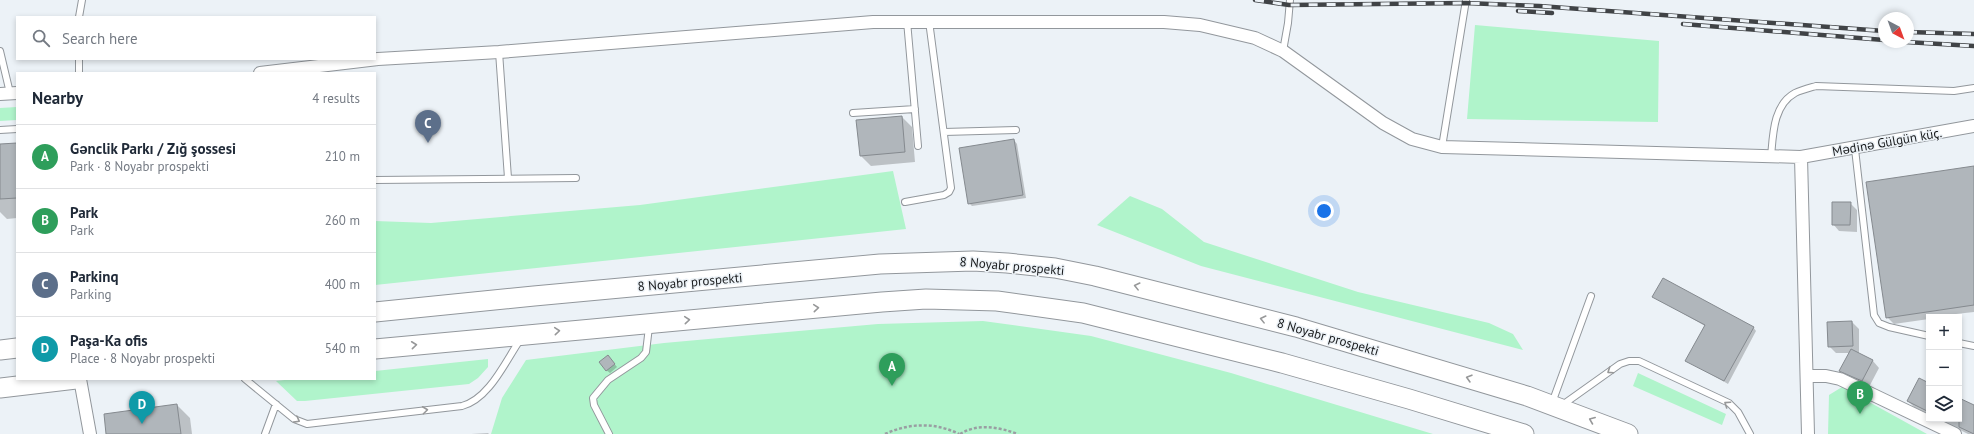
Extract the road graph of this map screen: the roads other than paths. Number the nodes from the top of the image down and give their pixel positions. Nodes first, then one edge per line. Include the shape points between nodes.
1 (82, 0) edge
2 (1290, 0) edge
3 (1466, 0) edge
4 (79, 16) edge
5 (908, 21) junction
6 (929, 21) junction
7 (0, 51) edge
8 (1283, 51) junction
9 (499, 52) junction
10 (376, 59) edge
11 (79, 60) edge
12 (370, 60) edge
13 (79, 72) edge
14 (268, 72) edge
15 (1974, 88) edge
16 (9, 93) edge
17 (915, 109) junction
18 (853, 113) dead end
19 (1974, 126) edge
20 (16, 129) edge
21 (0, 130) edge
22 (1016, 130) dead end
23 (944, 132) junction
24 (918, 146) dead end
25 (1442, 147) junction
26 (1855, 148) junction
27 (1771, 157) junction
28 (1801, 157) junction
29 (508, 178) junction
30 (576, 178) dead end
31 (376, 180) edge
32 (905, 202) dead end
33 (1591, 296) dead end
34 (376, 312) edge
35 (649, 324) junction
36 (524, 334) junction
37 (1926, 335) edge
38 (1962, 344) edge
39 (1974, 346) edge
40 (16, 348) edge
41 (376, 349) edge
42 (0, 350) edge
43 (1808, 376) junction
44 (68, 380) edge
45 (80, 380) edge
46 (246, 380) edge
47 (0, 388) edge
48 (276, 404) junction
49 (1555, 405) junction
50 (90, 434) edge
51 (264, 434) edge
52 (609, 434) edge
53 (1524, 434) edge
54 (1628, 434) edge
55 (1750, 434) edge
56 (1808, 434) edge
57 (1955, 434) edge

1 - 4 lane
2 - 8 lane
3 - 25 lane
5 - 6 street, Mədinə Gülgün küç.
5 - 9 street, Mədinə Gülgün küç. via 812,26
5 - 17 lane
6 - 8 street, Mədinə Gülgün küç. via 1164,22 1200,25 1255,38
6 - 23 lane
7 - 16 lane
8 - 25 street, Mədinə Gülgün küç. via 1383,123 1412,139
9 - 10 street, Mədinə Gülgün küç.
9 - 29 lane
11 - 13 lane
12 - 14 street, Mədinə Gülgün küç.
15 - 27 lane via 1954,91 1816,86 1795,93 1782,105 1775,121
17 - 18 lane
17 - 24 lane
19 - 26 street, Mədinə Gülgün küç.
20 - 21 lane
22 - 23 lane
23 - 32 lane via 951,188 949,192
25 - 27 street, Mədinə Gülgün küç.
26 - 28 street, Mədinə Gülgün küç.
26 - 37 lane via 1874,315 1879,323 1889,327
27 - 28 street, Mədinə Gülgün küç.
28 - 43 street
29 - 30 lane
29 - 31 lane
33 - 49 lane
49 -> 34 highway, 8 Noyabr prospekti via 1296,327 1095,276 1055,268 1007,263 973,261 880,264
36 -> 35 highway
35 - 52 lane via 646,352 608,380 594,398 595,409
35 -> 53 highway via 897,301 941,299 1004,302 1083,313 1282,363
41 -> 36 highway
48 -> 36 lane via 294,419 307,424 471,403 483,395
38 - 39 lane
40 - 42 highway
43 - 56 street
43 - 57 street via 1840,379
44 - 47 highway
45 - 50 street
46 - 48 lane
48 - 51 lane
54 -> 49 highway, 8 Noyabr prospekti
55 -> 49 lane via 1738,412 1729,403 1639,361 1620,364

